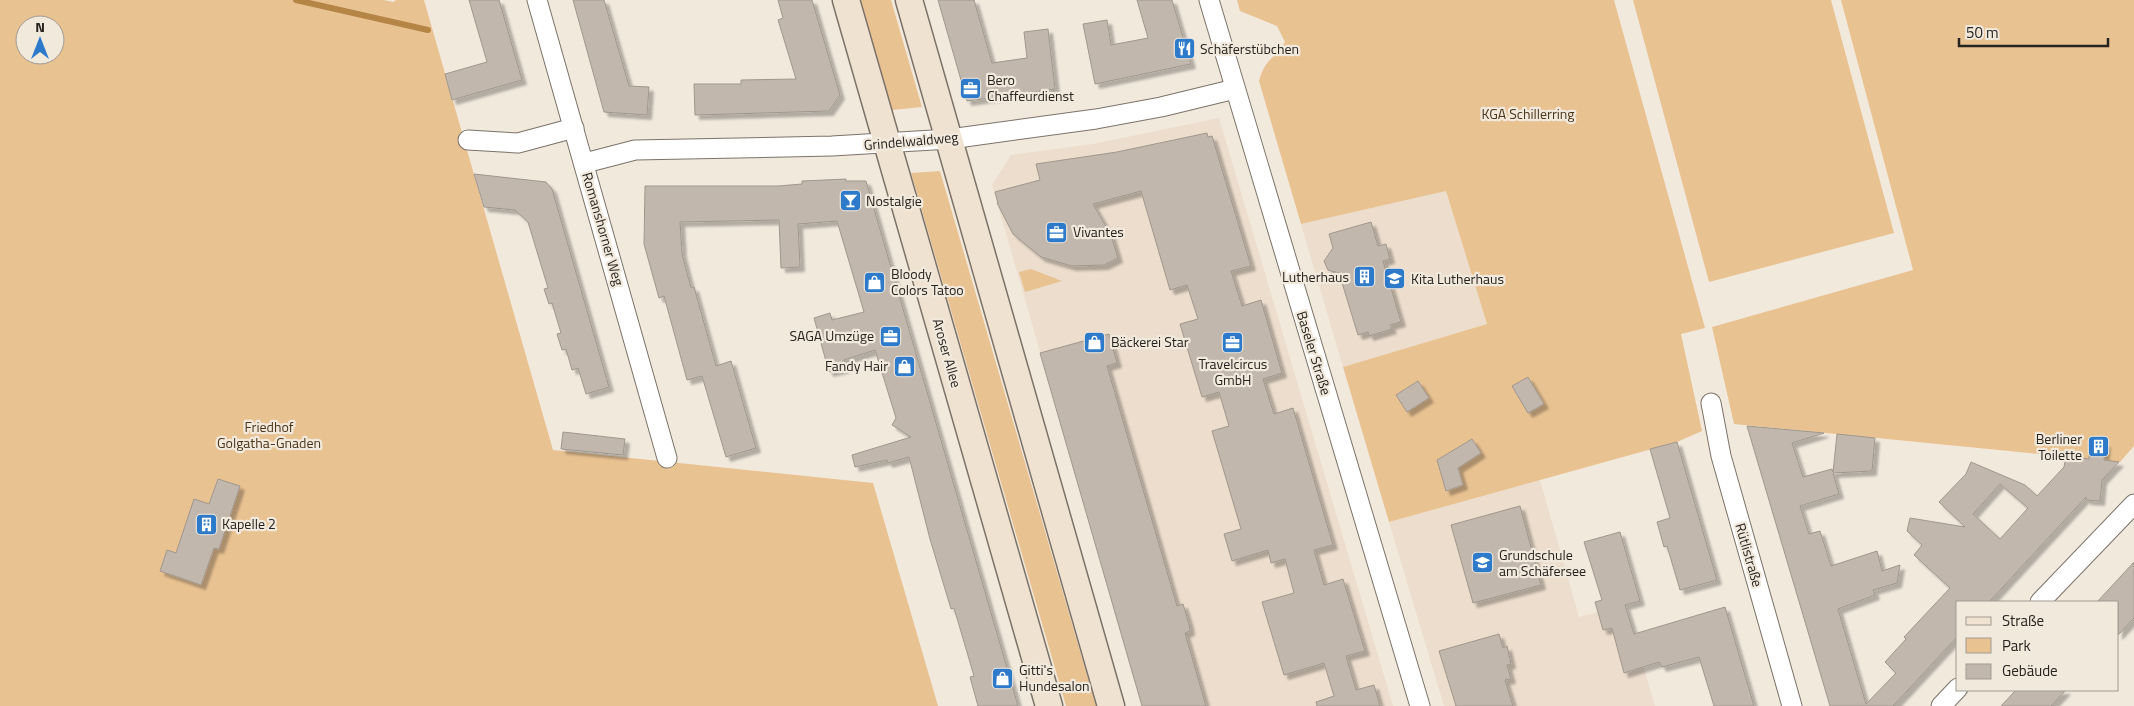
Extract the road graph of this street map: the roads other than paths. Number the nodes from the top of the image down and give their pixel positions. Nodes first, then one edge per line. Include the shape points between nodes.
1 (537, 0) edge
2 (846, 0) edge
3 (909, 0) edge
4 (1209, 0) edge
5 (1235, 89) junction
6 (574, 128) junction
7 (950, 138) junction
8 (468, 140) dead end
9 (886, 144) junction
10 (585, 163) junction
11 (1711, 403) dead end
12 (668, 458) dead end
13 (2134, 504) edge
14 (2041, 601) edge
15 (1956, 690) edge
16 (1048, 706) edge
17 (1111, 706) edge
18 (1420, 706) edge
19 (1792, 706) edge
20 (1941, 706) edge

1 - 6 street, Romanshorner Weg
2 - 9 main road, Aroser Allee
3 - 7 main road
4 - 5 street, Baseler Straße
5 - 7 street, Grindelwaldweg via 1089,120
5 - 18 street, Baseler Straße
6 - 8 street via 518,143
6 - 10 street, Romanshorner Weg
7 - 9 street, Grindelwaldweg
7 - 17 main road
9 - 10 street, Grindelwaldweg via 635,150
9 - 16 main road, Aroser Allee
10 - 12 street, Romanshorner Weg
11 - 19 street, Rütlistraße via 1721,456
13 - 14 street
15 - 20 street

